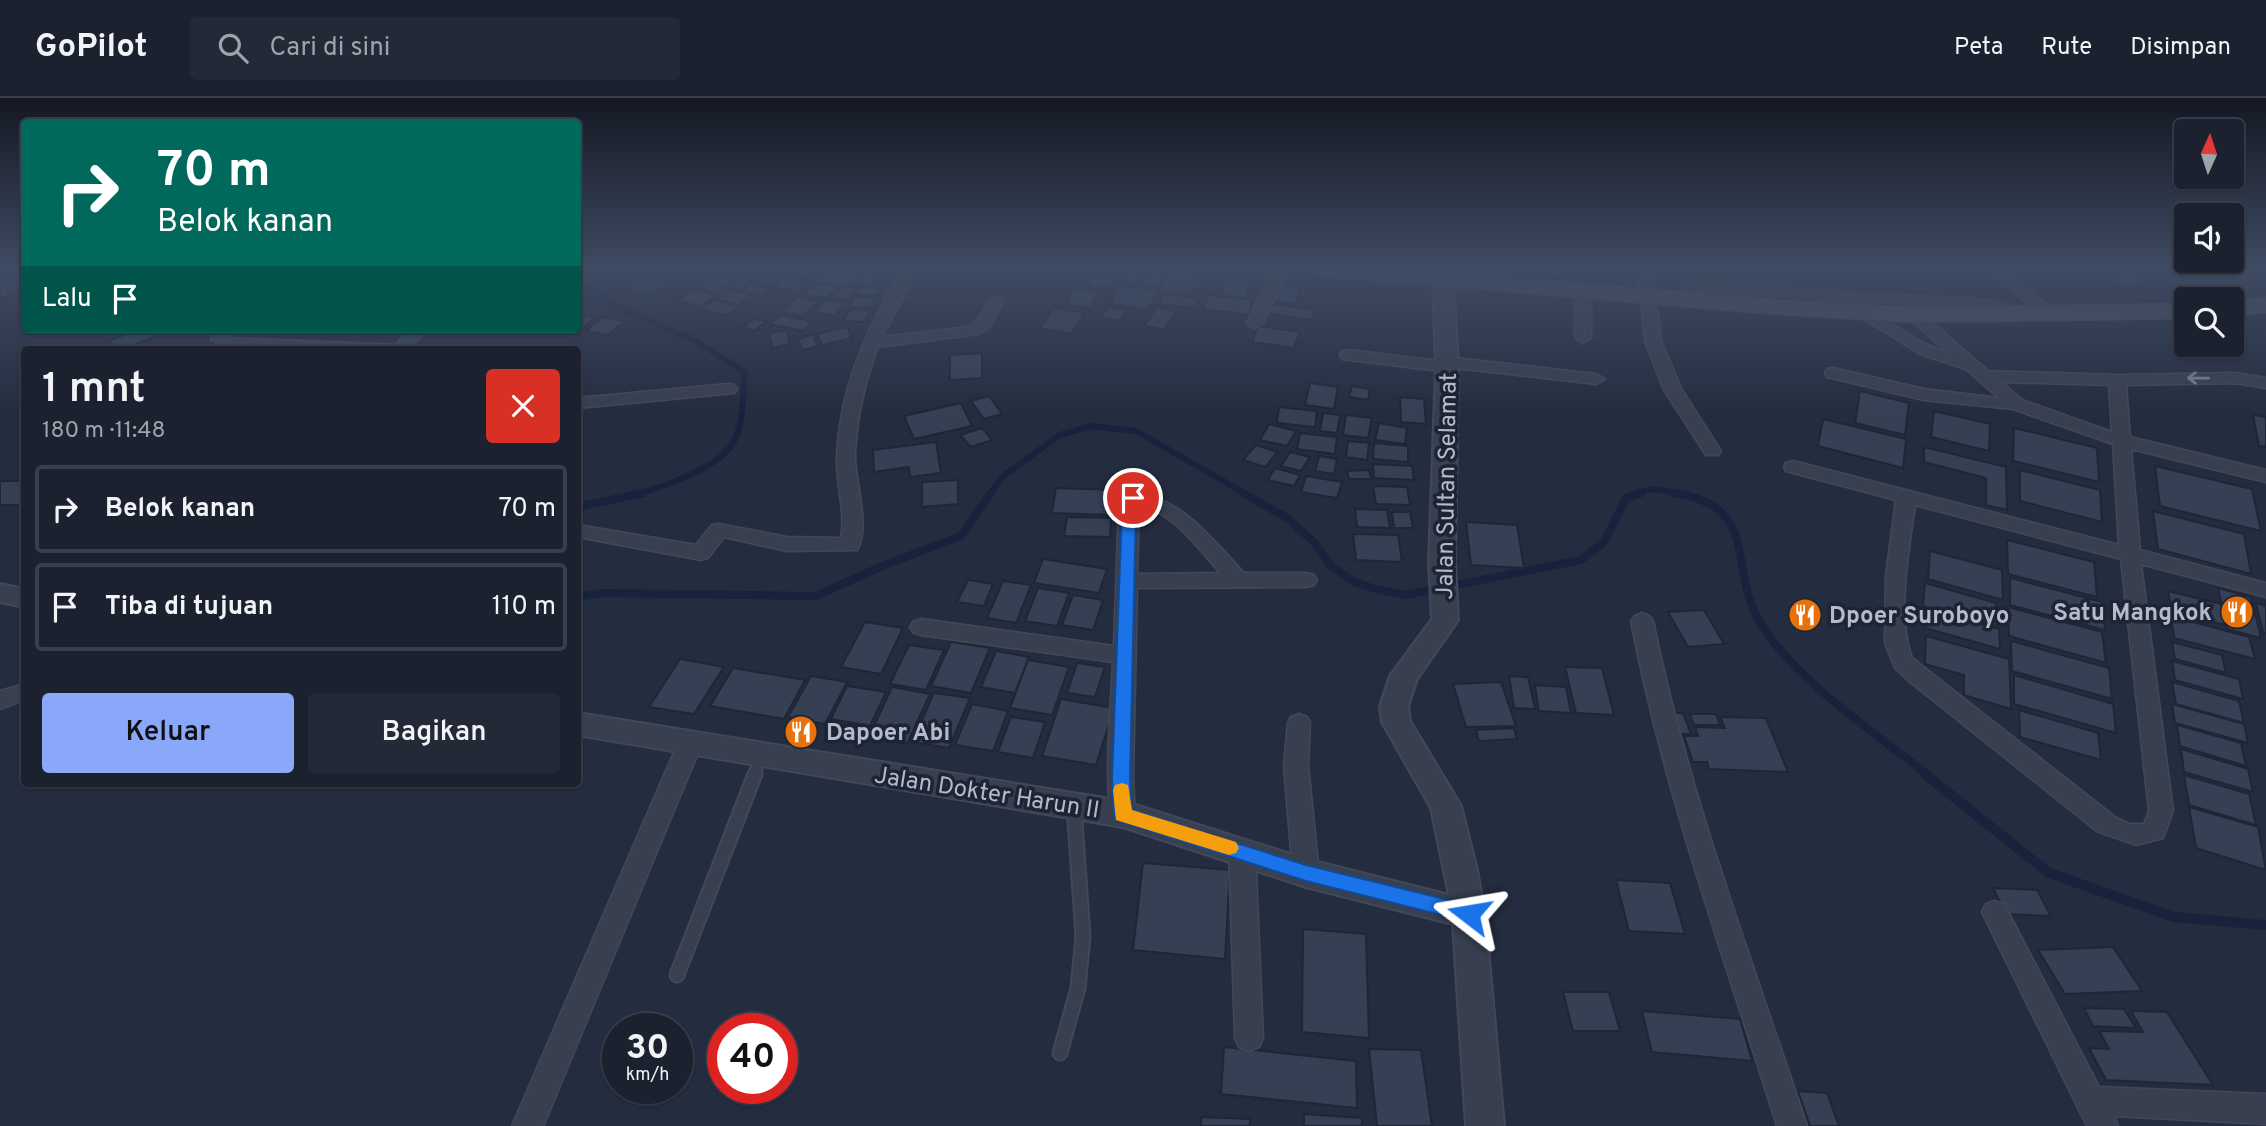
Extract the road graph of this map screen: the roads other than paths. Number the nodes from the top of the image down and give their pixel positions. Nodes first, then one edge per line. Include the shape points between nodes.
1 (884, 317) edge
2 (987, 317) edge
3 (1258, 317) edge
4 (1445, 317) edge
5 (1583, 317) edge
6 (1649, 317) edge
7 (1871, 317) edge
8 (1916, 317) edge
9 (1255, 323) dead end
10 (222, 333) edge
11 (1583, 338) dead end
12 (872, 343) junction
13 (301, 346) edge
14 (1348, 355) dead end
15 (1447, 365) junction
16 (1977, 371) junction
17 (1833, 373) dead end
18 (1596, 379) dead end
19 (2117, 380) junction
20 (2266, 383) edge
21 (728, 389) dead end
22 (581, 403) edge
23 (2017, 404) junction
24 (2122, 440) junction
25 (1712, 451) dead end
26 (1793, 467) dead end
27 (2266, 476) edge
28 (1906, 498) junction
29 (581, 532) edge
30 (2130, 554) junction
31 (1307, 580) dead end
32 (1128, 581) junction
33 (1239, 581) junction
34 (2266, 590) edge
35 (0, 593) edge
36 (21, 597) edge
37 (1642, 621) dead end
38 (921, 626) dead end
39 (1126, 656) junction
40 (21, 693) edge
41 (0, 700) edge
42 (1300, 723) dead end
43 (581, 725) edge
44 (690, 743) junction
45 (762, 755) junction
46 (1074, 804) junction
47 (1123, 814) junction
48 (1242, 851) junction
49 (1306, 873) junction
50 (1995, 912) dead end
51 (1469, 914) junction
52 (677, 975) dead end
53 (1249, 1038) dead end
54 (1060, 1053) dead end
55 (2266, 1109) edge
56 (2097, 1114) edge
57 (527, 1126) edge
58 (1485, 1126) edge
59 (1792, 1126) edge

1 - 12 street
2 - 12 street via 972,331
3 - 9 street
4 - 15 street, Jalan Sultan Selamat
5 - 11 street
6 - 25 street via 1653,341 1673,390
7 - 16 street via 1931,354
8 - 16 street
10 - 13 street via 219,340 227,343
12 - 29 street via 859,374 845,457 854,532 850,545 787,544 719,530 701,553
14 - 15 street
15 - 18 street
15 - 51 street, Jalan Sultan Selamat via 1445,620 1404,676 1394,706 1396,722 1446,806
16 - 19 street
16 - 23 street
17 - 23 street via 1952,401
20 -> 19 street via 2235,378
19 - 24 street
21 - 22 street
23 - 24 street
24 - 27 street
24 - 30 street
26 - 28 street
28 - 30 street
28 - 30 street via 1896,576 1896,643 1903,662 2106,824 2136,835 2154,831 2161,811
30 - 34 street
31 - 33 street
32 - 33 street
32 - 33 street via 1129,503 1143,497 1163,506 1186,526
32 - 39 street
35 - 36 street
37 - 59 street via 1656,691
38 - 39 street
39 - 47 street
40 - 41 street
42 - 49 street via 1296,766
43 - 44 street, Jalan Dokter Harun II
44 - 45 street, Jalan Dokter Harun II
44 - 57 street
45 - 46 street, Jalan Dokter Harun II
45 - 52 lane
46 - 47 street, Jalan Dokter Harun II
46 - 54 lane via 1083,936 1078,988
47 - 48 street, Jalan Dokter Harun II
48 - 49 street, Jalan Dokter Harun II
48 - 53 street
49 - 51 street, Jalan Dokter Harun II
50 - 56 street
51 - 58 street
55 - 56 street

